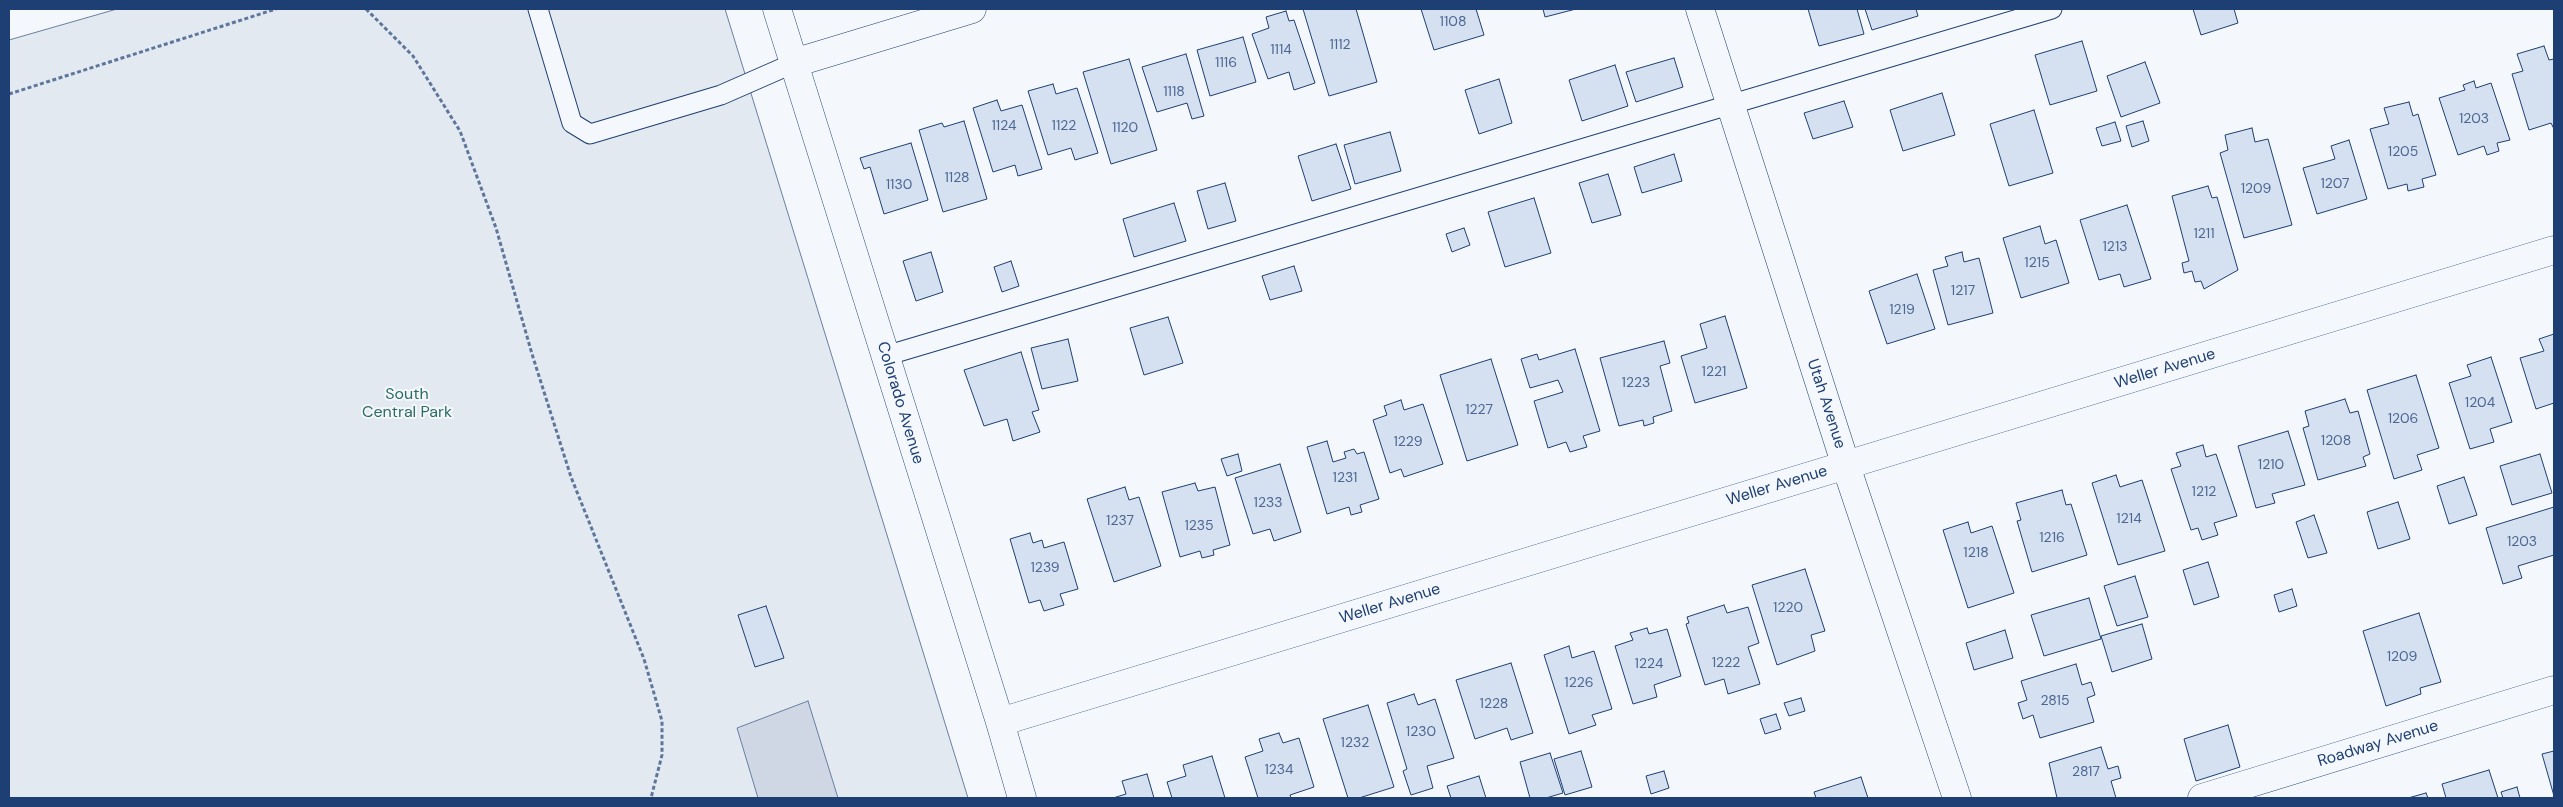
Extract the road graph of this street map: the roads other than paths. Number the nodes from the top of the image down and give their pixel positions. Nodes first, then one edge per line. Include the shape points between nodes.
1 (538, 9) edge
2 (777, 9) edge
3 (972, 9) edge
4 (1700, 9) edge
5 (2052, 9) edge
6 (794, 63) junction
7 (1729, 105) junction
8 (2554, 250) edge
9 (885, 356) junction
10 (1846, 466) junction
11 (2554, 690) edge
12 (1000, 722) junction
13 (1022, 798) edge
14 (1957, 798) edge
15 (2202, 798) edge

1 - 6 lane via 572,122 590,134 721,95
2 - 6 street, Colorado Avenue
3 - 6 street
4 - 7 street, Utah Avenue
5 - 7 lane
6 - 9 street, Colorado Avenue
7 - 9 lane
7 - 10 street, Utah Avenue
8 - 10 street, Weller Avenue
9 - 12 street, Colorado Avenue
10 - 12 street, Weller Avenue
10 - 14 street, Utah Avenue
11 - 15 street, Roadway Avenue
12 - 13 street, Colorado Avenue

